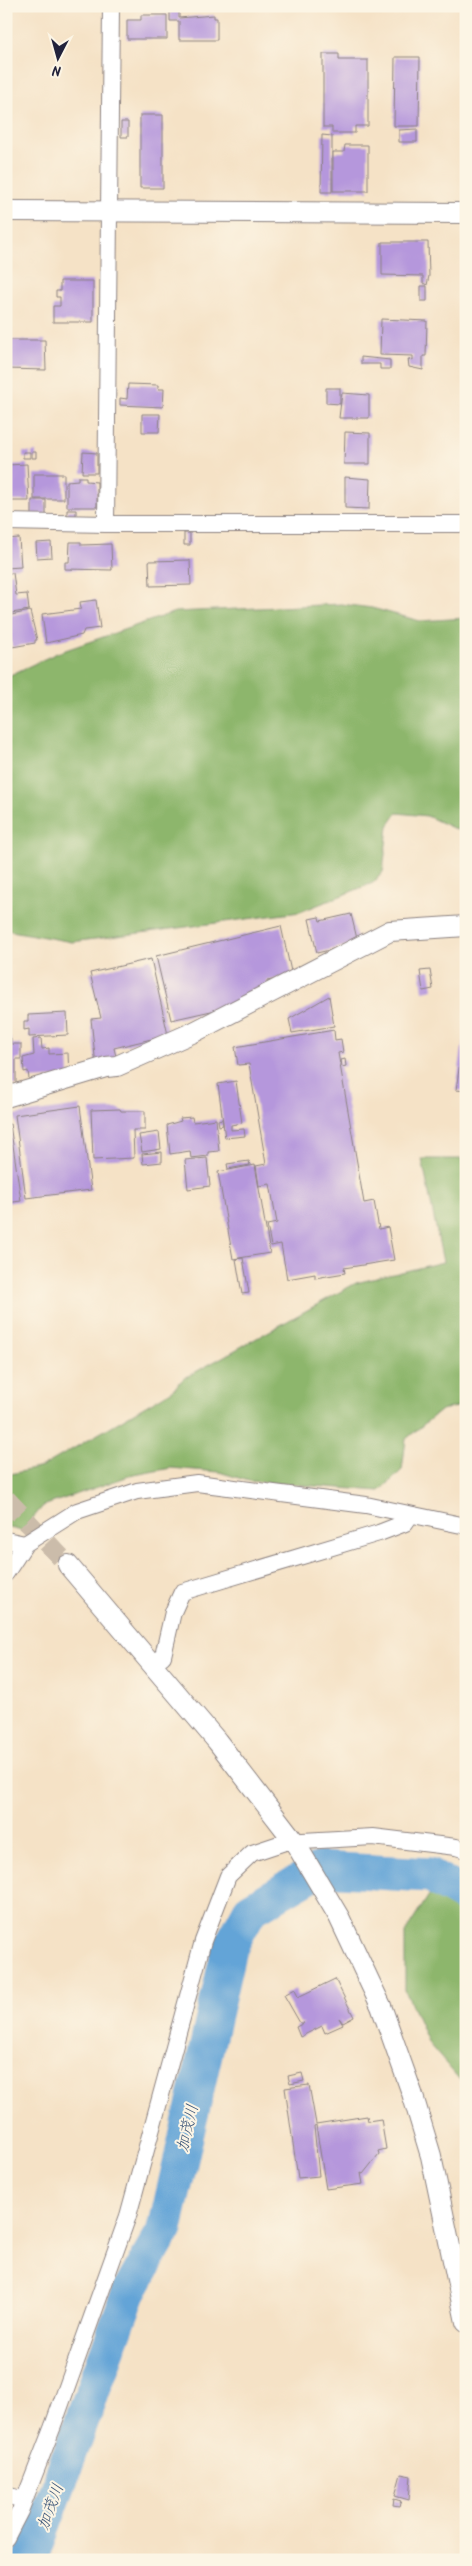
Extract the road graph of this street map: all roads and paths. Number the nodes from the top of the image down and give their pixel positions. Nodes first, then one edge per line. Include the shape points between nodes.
1 (111, 6) edge
2 (6, 211) edge
3 (109, 212) junction
4 (466, 214) edge
5 (6, 522) edge
6 (106, 524) junction
7 (466, 524) edge
8 (466, 926) edge
9 (6, 1097) edge
10 (410, 1516) junction
11 (466, 1526) edge
12 (6, 1540) edge
13 (25, 1544) junction
14 (68, 1565) tunnel mouth
15 (6, 1573) edge
16 (152, 1664) junction
17 (294, 1842) junction
18 (466, 1850) edge
19 (466, 2322) edge
20 (6, 2495) edge
21 (23, 2500) junction
22 (6, 2538) edge

1 - 3 street
2 - 3 street
3 - 4 street
3 - 6 street
5 - 6 street
6 - 7 street
8 - 9 street via 390,932 202,1028 117,1066 106,1066
10 - 11 street
10 - 13 street via 366,1505 197,1483 137,1491 77,1511
10 - 16 street via 405,1523 379,1533 182,1592 173,1612 163,1656
12 - 13 street
13 - 15 street
14 - 16 street
16 - 17 street via 217,1741
17 - 18 street via 373,1837
17 - 19 street via 339,1917 381,2006 432,2156
17 - 21 street via 252,1853 228,1876 203,1941 128,2216
20 - 21 street
21 - 22 street

